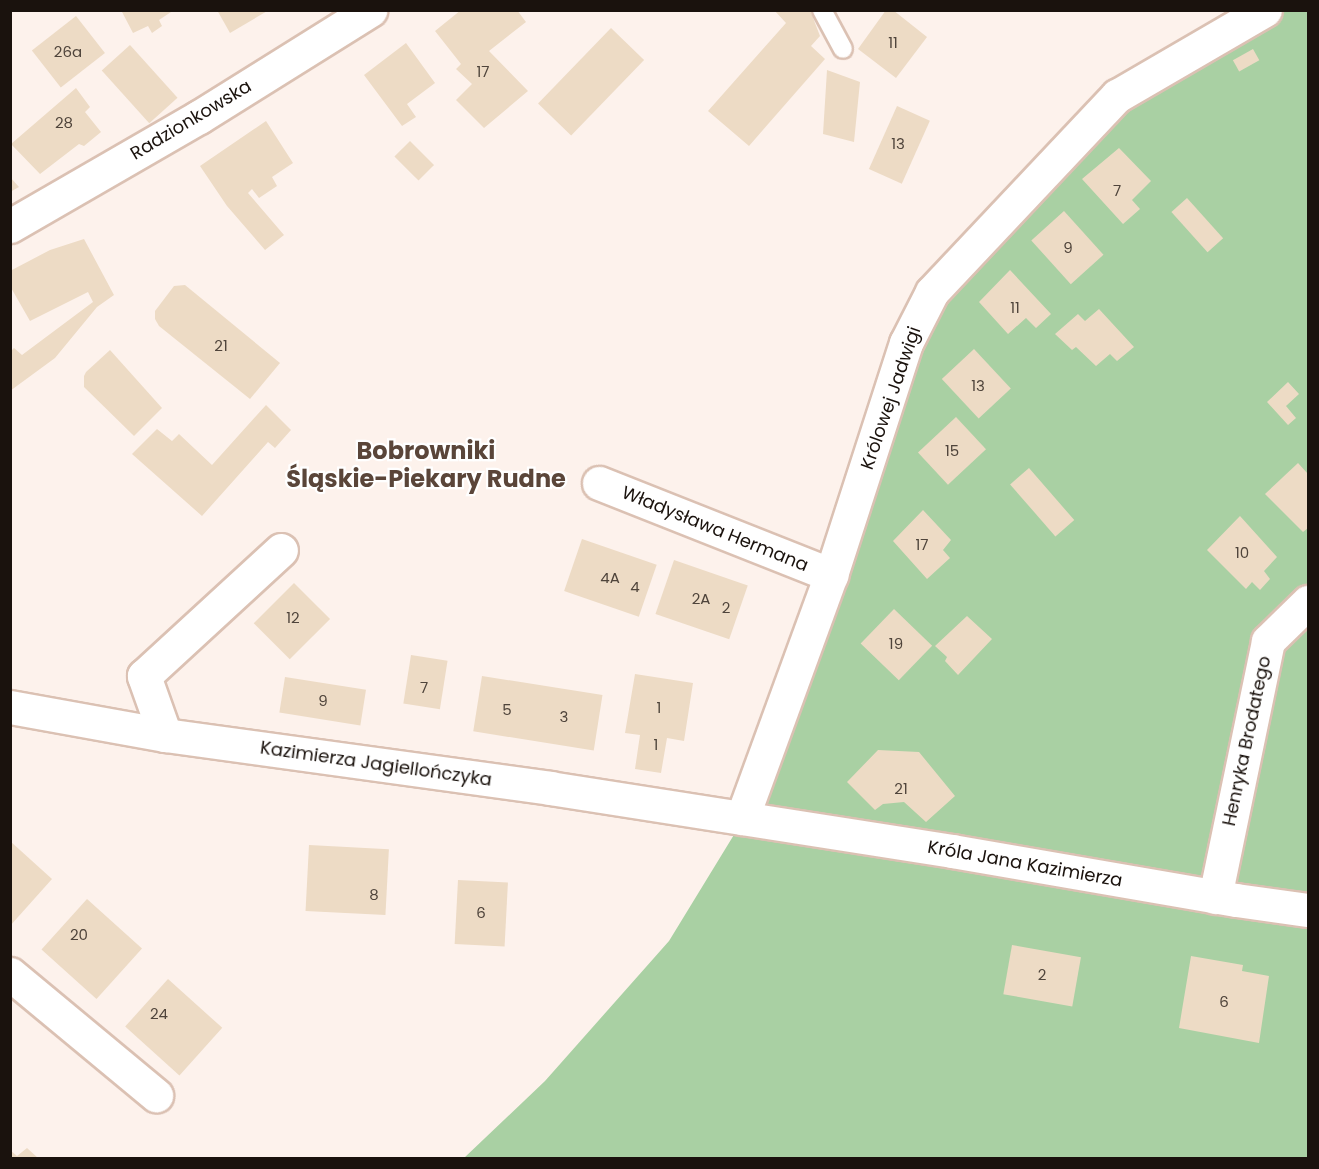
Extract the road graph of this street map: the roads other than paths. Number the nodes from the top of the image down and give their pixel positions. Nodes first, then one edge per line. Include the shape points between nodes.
1 (822, 10) edge
2 (1265, 10) edge
3 (349, 15) edge
4 (843, 49) dead end
5 (10, 226) edge
6 (598, 483) dead end
7 (280, 550) dead end
8 (831, 575) junction
9 (1308, 602) edge
10 (10, 707) edge
11 (165, 735) junction
12 (742, 818) junction
13 (1215, 897) junction
14 (1308, 910) edge
15 (10, 974) edge
16 (156, 1095) dead end

1 - 4 lane
2 - 8 street, Królowej Jadwigi via 1117,96 932,292 906,343
3 - 5 street, Radzionkowska via 199,117
6 - 8 street, Władysława Hermana
7 - 11 street via 144,676
8 - 12 street, Królowej Jadwigi
9 - 13 street, Henryka Brodatego via 1268,641
10 - 11 street, Kazimierza Jagiellończyka
11 - 12 street, Kazimierza Jagiellończyka
12 - 13 street, Króla Jana Kazimierza
13 - 14 street, Króla Jana Kazimierza
15 - 16 street

